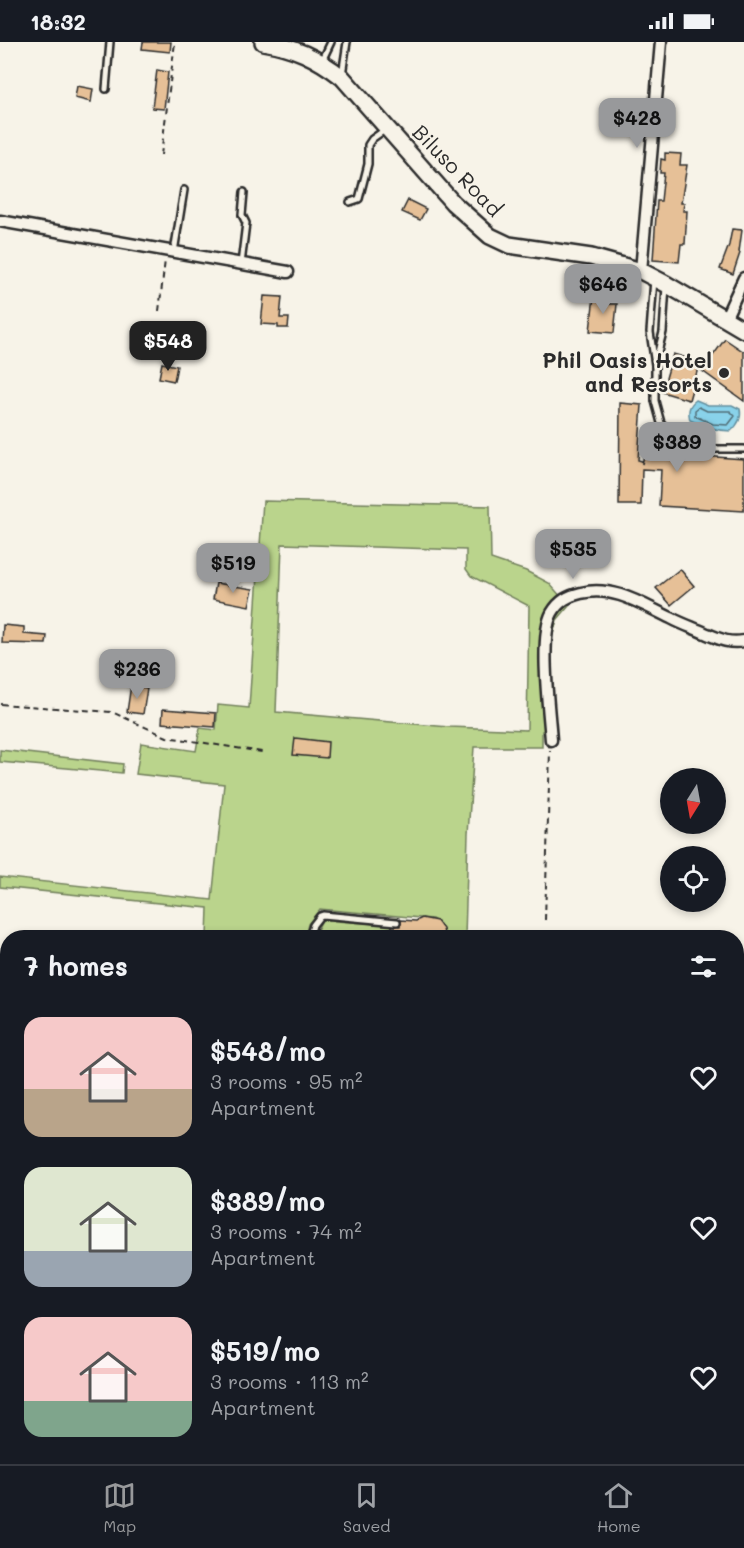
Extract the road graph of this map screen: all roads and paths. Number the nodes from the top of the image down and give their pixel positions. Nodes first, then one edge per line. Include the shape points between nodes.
1 (110, 42) edge
2 (175, 42) edge
3 (263, 42) edge
4 (331, 42) edge
5 (347, 42) edge
6 (661, 42) edge
7 (322, 61) junction
8 (342, 76) junction
9 (106, 89) dead end
10 (387, 128) junction
11 (161, 155) dead end
12 (184, 190) dead end
13 (244, 192) dead end
14 (350, 202) dead end
15 (0, 221) edge
16 (169, 251) junction
17 (241, 264) junction
18 (288, 272) dead end
19 (654, 277) junction
20 (744, 278) edge
21 (159, 311) dead end
22 (725, 319) junction
23 (744, 330) edge
24 (655, 364) junction
25 (744, 449) edge
26 (744, 641) edge
27 (0, 704) edge
28 (550, 740) joint
29 (262, 752) dead end
30 (545, 920) dead end
31 (397, 922) dead end
32 (311, 930) edge

1 - 9 lane
2 - 11 path
3 - 7 street, Biluso Road via 295,49
4 - 7 lane
5 - 8 lane
6 - 19 street
7 - 8 street, Biluso Road
8 - 10 street, Biluso Road
10 - 14 lane via 368,145 364,184 359,199
10 - 19 street, Biluso Road via 453,203 490,236 509,245 591,257
12 - 16 lane
13 - 17 lane via 242,215 246,223
15 - 16 street
16 - 17 street
16 - 21 path
17 - 18 street
19 - 22 street, Biluso Road
19 - 24 lane via 650,332
19 - 24 lane via 663,332
20 - 22 street
22 - 23 street, Biluso Road
24 - 25 lane via 655,400 661,423 682,442 704,449
26 - 28 street via 727,642 636,600 607,592 568,596 559,603 548,623
27 - 29 path via 112,712 167,737
28 - 30 path
31 - 32 lane via 323,915

